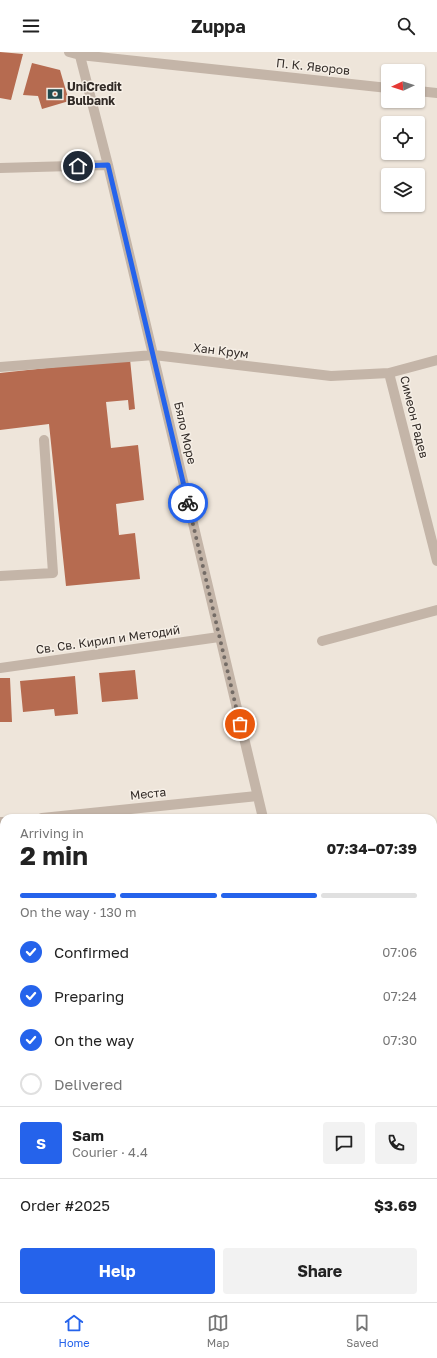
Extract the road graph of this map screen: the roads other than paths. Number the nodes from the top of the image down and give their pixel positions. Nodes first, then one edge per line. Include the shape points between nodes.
1 (69, 52) edge
2 (80, 54) edge
3 (381, 87) edge
4 (425, 92) edge
5 (437, 93) edge
6 (108, 165) junction
7 (0, 168) edge
8 (154, 355) junction
9 (437, 360) edge
10 (0, 367) edge
11 (389, 373) junction
12 (44, 440) dead end
13 (437, 561) edge
14 (0, 576) edge
15 (437, 610) edge
16 (219, 637) junction
17 (322, 641) dead end
18 (0, 668) edge
19 (257, 796) junction
20 (81, 814) edge
21 (262, 814) edge

1 - 2 street, П. К. Яворов
2 - 3 street, П. К. Яворов
2 - 6 street, Бяло Море
4 - 5 street
6 - 7 street
6 - 8 street, Бяло Море
8 - 10 street, Хан Крум
8 - 11 street, Хан Крум via 331,376
8 - 16 street, Бяло Море
9 - 11 street, Хан Крум
11 - 13 street, Симеон Радев
12 - 14 street via 53,574
15 - 17 street
16 - 18 street, Св. Св. Кирил и Методий
16 - 19 street, Бяло Море
19 - 20 street, Места
19 - 21 street, Бяло Море

